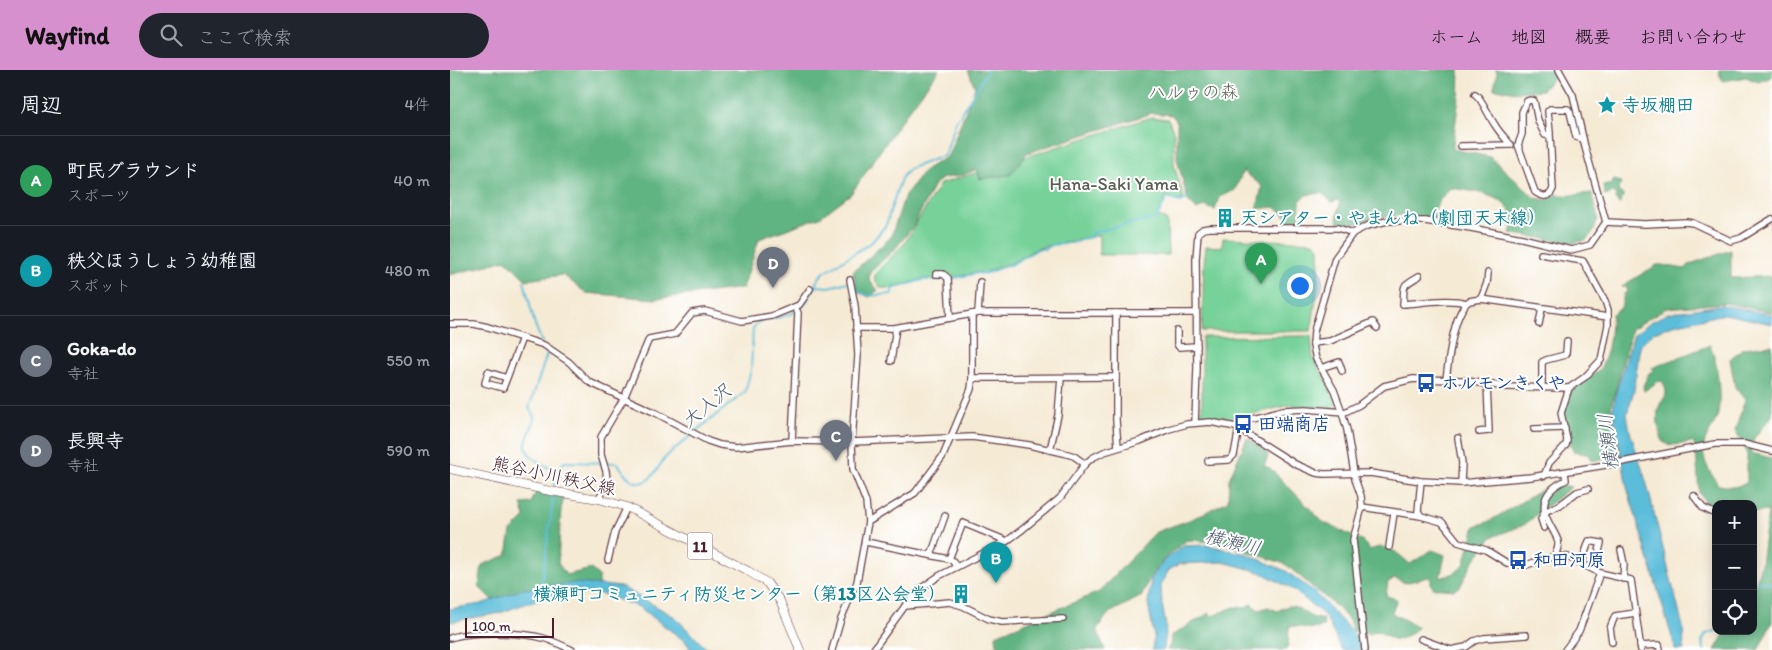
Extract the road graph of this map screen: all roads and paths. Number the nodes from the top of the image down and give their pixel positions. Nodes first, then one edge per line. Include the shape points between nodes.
1 (1558, 70) edge
2 (1476, 94) dead end
3 (1550, 135) junction
4 (1583, 139) junction
5 (1510, 144) junction
6 (1518, 145) junction
7 (1461, 146) dead end
8 (1772, 219) edge
9 (1606, 222) junction
10 (1353, 233) junction
11 (1541, 254) dead end
12 (1488, 273) dead end
13 (936, 274) dead end
14 (1419, 276) dead end
15 (850, 280) dead end
16 (980, 282) dead end
17 (810, 289) dead end
18 (1481, 299) junction
19 (1466, 302) junction
20 (1542, 308) junction
21 (796, 309) junction
22 (1116, 313) junction
23 (1196, 313) junction
24 (975, 314) junction
25 (1608, 317) junction
26 (950, 318) junction
27 (450, 324) edge
28 (1539, 324) dead end
29 (856, 328) junction
30 (896, 328) junction
31 (1377, 328) dead end
32 (1177, 331) dead end
33 (522, 338) junction
34 (1567, 341) dead end
35 (1313, 343) junction
36 (1197, 346) junction
37 (891, 361) dead end
38 (1321, 368) junction
39 (1342, 371) dead end
40 (1116, 377) junction
41 (507, 378) dead end
42 (1061, 378) junction
43 (1446, 379) junction
44 (972, 380) junction
45 (1488, 384) junction
46 (1542, 387) junction
47 (1569, 388) junction
48 (624, 398) junction
49 (1342, 412) junction
50 (1195, 422) junction
51 (1237, 428) junction
52 (1565, 428) junction
53 (1534, 429) dead end
54 (1479, 432) dead end
55 (950, 438) junction
56 (1458, 438) dead end
57 (792, 441) junction
58 (852, 442) junction
59 (1118, 447) junction
60 (1050, 450) junction
61 (1772, 450) edge
62 (1208, 461) dead end
63 (1085, 464) junction
64 (450, 469) edge
65 (1354, 473) junction
66 (1565, 473) junction
67 (1544, 476) junction
68 (1421, 481) junction
69 (1461, 482) junction
70 (1588, 490) dead end
71 (1694, 496) dead end
72 (599, 499) junction
73 (627, 507) junction
74 (1362, 507) junction
75 (1544, 512) junction
76 (1712, 512) edge
77 (1394, 513) junction
78 (945, 516) dead end
79 (1421, 516) junction
80 (868, 522) junction
81 (1544, 528) dead end
82 (1007, 540) junction
83 (866, 542) junction
84 (1389, 547) dead end
85 (1621, 550) dead end
86 (931, 555) junction
87 (1598, 555) dead end
88 (1555, 556) junction
89 (949, 559) junction
90 (608, 560) dead end
91 (1582, 562) junction
92 (956, 567) junction
93 (1600, 573) junction
94 (1623, 579) junction
95 (905, 606) junction
96 (1635, 613) junction
97 (1063, 619) dead end
98 (1526, 635) dead end
99 (450, 638) edge
100 (1421, 639) dead end
101 (1612, 642) dead end
102 (1640, 648) edge
103 (1660, 649) edge
104 (572, 650) edge
105 (800, 650) edge
106 (832, 650) edge
107 (874, 650) edge
108 (1365, 650) edge
109 (1451, 650) edge
110 (1565, 650) edge

1 - 4 street via 1573,95
2 - 5 street
3 - 4 street via 1548,111 1568,109 1575,135
3 - 6 street via 1544,135 1534,101 1530,100 1524,107
3 - 6 street via 1553,189 1547,196 1535,192
4 - 9 street
5 - 6 street
5 - 7 street
8 - 9 street via 1731,241 1693,223
9 - 10 street via 1590,245 1571,250 1426,221 1387,221
10 - 23 street via 1338,228 1204,229 1198,233
10 - 35 street via 1333,262
11 - 25 street via 1583,261 1601,293
12 - 18 street
13 - 26 street via 948,278
14 - 19 street via 1402,288 1403,304 1450,300
15 - 29 street
16 - 24 street
17 - 21 street
18 - 19 street
18 - 20 street
19 - 43 street via 1455,324
20 - 25 street
20 - 28 street
21 - 48 street via 742,321 705,312 692,313 675,334 649,339
21 - 57 street
22 - 23 street
22 - 24 street
22 - 40 street
23 - 36 street
24 - 26 street
24 - 44 street
25 - 47 street via 1601,360
26 - 30 street
27 - 33 street via 474,324
29 - 30 street
29 - 58 street via 858,371
30 - 37 street
31 - 35 street via 1373,322 1330,341
32 - 36 street via 1179,346
33 - 41 street
33 - 48 street via 544,344 569,362 588,382
34 - 46 street via 1565,355 1542,362
35 - 38 street
36 - 50 street
38 - 39 street via 1338,362
38 - 49 street
40 - 42 street
40 - 59 street
42 - 44 street
42 - 60 street via 1058,415
43 - 45 street
43 - 49 street via 1413,379 1384,386 1354,408
44 - 55 street
45 - 46 street
45 - 54 street via 1489,431
46 - 47 street
47 - 52 street via 1561,413
48 - 57 street via 720,445 736,447
48 - 72 street via 601,437 606,480
49 - 51 street via 1283,410 1248,419
49 - 65 street
50 - 51 street
50 - 59 street
51 - 62 street via 1234,455 1229,460
51 - 65 street via 1305,468 1324,474
52 - 53 street
52 - 67 street via 1566,445 1549,463
55 - 58 street
55 - 60 street via 982,438
55 - 80 street via 942,456 915,493
56 - 69 street
57 - 58 street
58 - 80 street via 854,469 866,502
59 - 63 street via 1097,454
60 - 63 street via 1074,456
61 - 66 street via 1744,444 1702,445
63 - 82 street via 1060,498
64 - 72 main road, 熊谷小川秩父線 / 11
65 - 68 street
65 - 74 street
66 - 67 street
66 - 75 street via 1566,480 1555,485 1546,498
67 - 69 street
68 - 69 street
68 - 79 street via 1418,511
70 - 75 street via 1577,492
71 - 76 street
72 - 73 main road, 熊谷小川秩父線 / 11
73 - 90 street via 615,532
73 - 105 main road, 熊谷小川秩父線 / 11 via 767,583 780,602
74 - 77 street
74 - 108 street via 1353,534 1353,545
75 - 81 street via 1541,519
75 - 88 street via 1558,542
77 - 79 street
77 - 84 street
78 - 86 street
79 - 88 street via 1442,522 1458,542 1486,550 1507,562 1526,565
80 - 83 street
82 - 89 street via 963,523
82 - 92 street
83 - 86 street
83 - 106 street via 857,582
85 - 94 street
86 - 89 street
87 - 91 street via 1601,543 1589,541
88 - 91 street
89 - 92 street
91 - 93 street
92 - 95 street via 926,585
93 - 94 street
93 - 110 street via 1579,631
94 - 96 street via 1631,580
95 - 97 street via 950,602 1002,622
95 - 107 street
96 - 101 street via 1615,616 1610,628
96 - 102 street
98 - 109 street via 1484,638
99 - 104 street via 469,634 531,635
100 - 109 street
102 - 103 street via 1659,645

